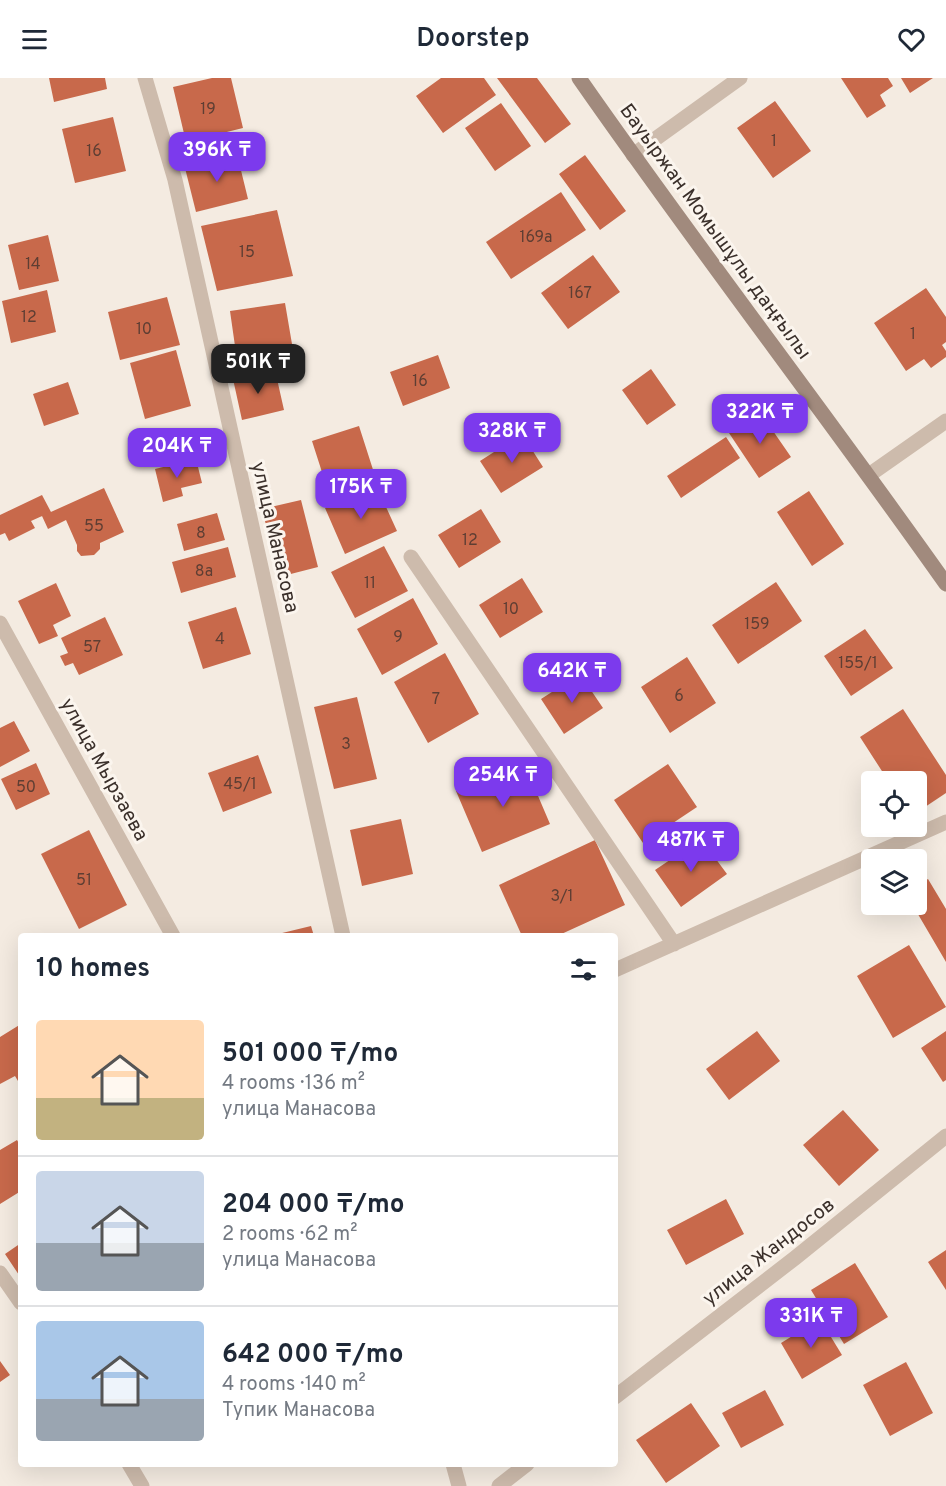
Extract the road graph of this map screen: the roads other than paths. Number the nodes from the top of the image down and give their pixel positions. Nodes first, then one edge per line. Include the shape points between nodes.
1 (144, 78) edge
2 (579, 78) edge
3 (740, 78) edge
4 (633, 155) junction
5 (946, 421) edge
6 (869, 475) junction
7 (411, 557) dead end
8 (946, 584) edge
9 (0, 623) edge
10 (946, 822) edge
11 (171, 933) edge
12 (342, 933) edge
13 (674, 944) junction
14 (618, 969) edge
15 (946, 1136) edge
16 (0, 1274) edge
17 (18, 1299) edge
18 (618, 1395) edge
19 (131, 1467) edge
20 (454, 1467) edge
21 (523, 1467) edge
22 (142, 1486) edge
23 (459, 1486) edge
24 (499, 1486) edge

1 - 12 street, улица Манасова via 175,180
2 - 4 main road, Бауыржан Момышұлы даңғылы
3 - 4 street
4 - 6 main road, Бауыржан Момышұлы даңғылы
5 - 6 street
6 - 8 main road, Бауыржан Момышұлы даңғылы
7 - 13 street
9 - 11 street, улица Мырзаева
10 - 13 street
13 - 14 street
15 - 18 street, улица Жандосов
16 - 17 street
19 - 22 street
20 - 23 street
21 - 24 street

